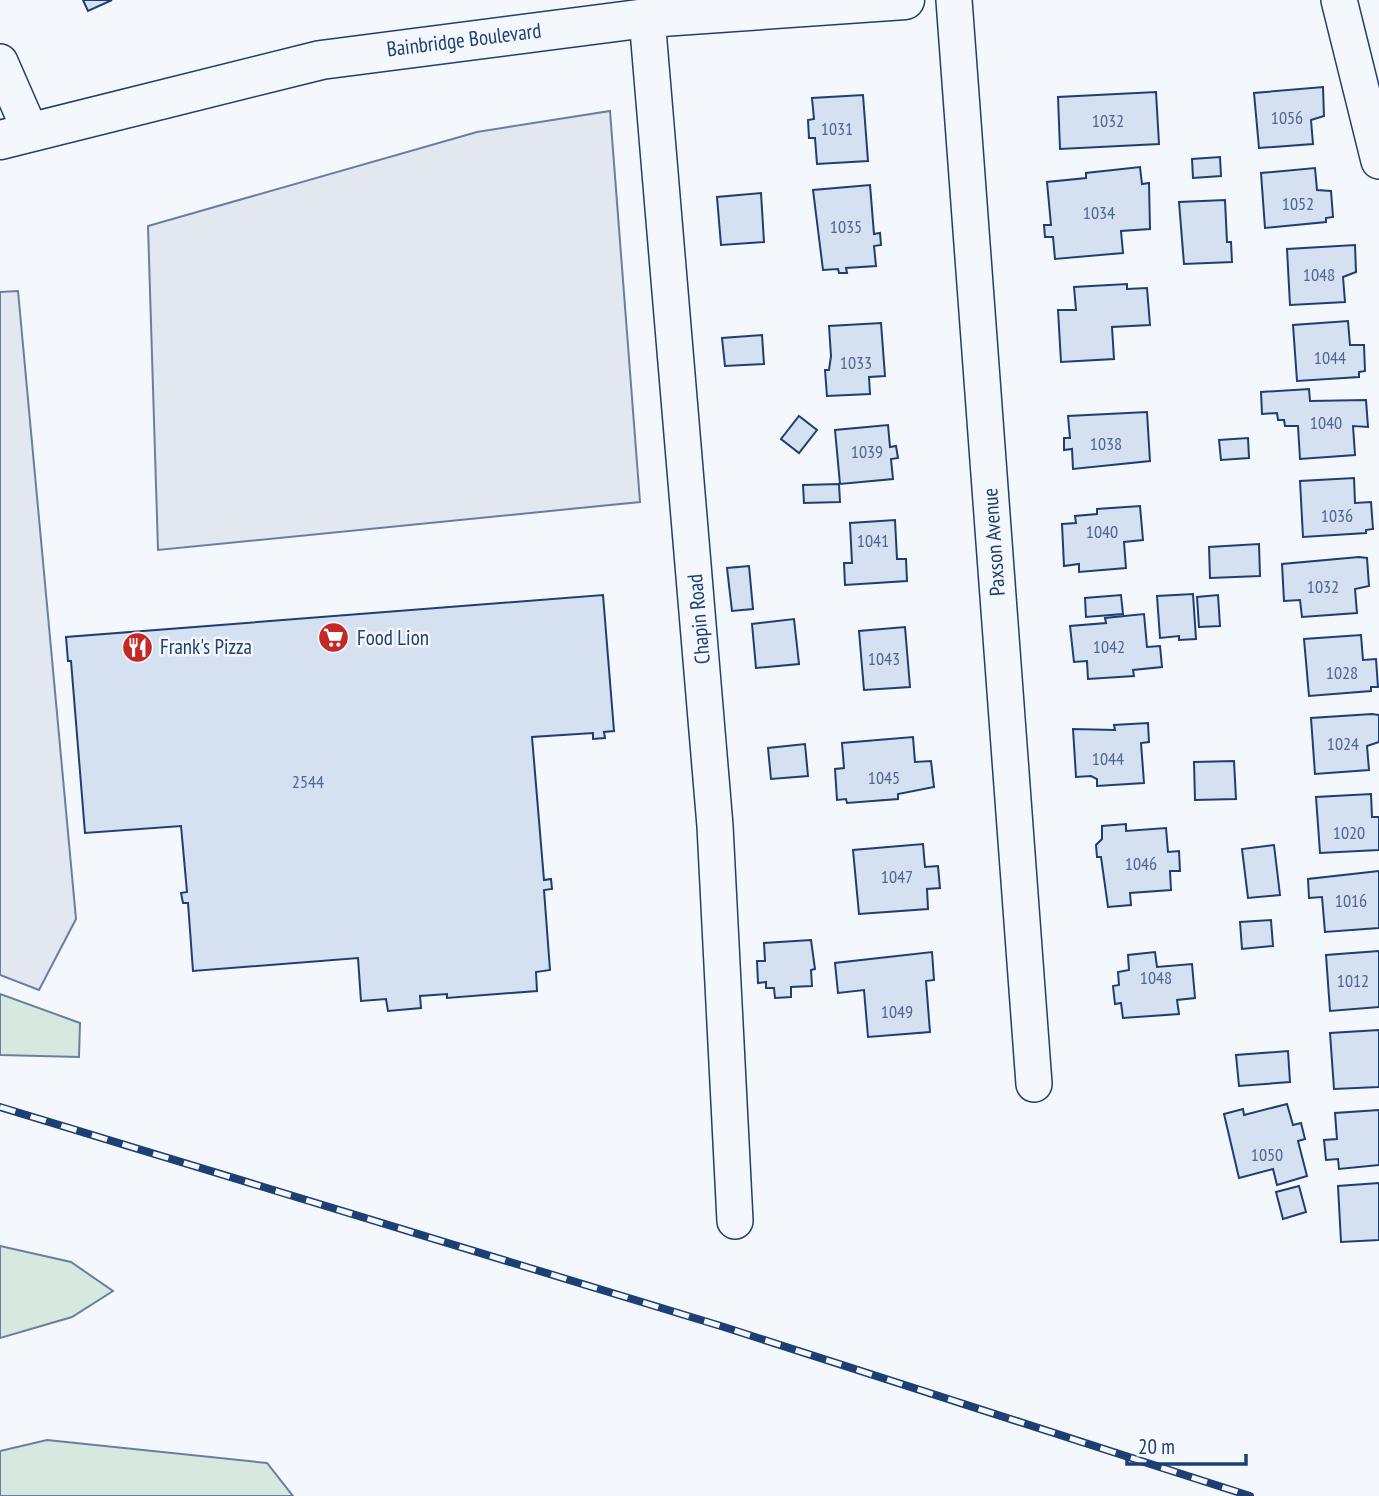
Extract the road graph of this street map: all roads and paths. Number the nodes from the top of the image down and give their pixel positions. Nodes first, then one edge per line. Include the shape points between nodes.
1 (905, 0) edge
2 (954, 0) edge
3 (1339, 0) edge
4 (647, 18) junction
5 (0, 62) edge
6 (10, 139) edge
7 (1379, 161) edge
8 (1034, 1084) dead end
9 (735, 1221) dead end

1 - 4 main road, Bainbridge Boulevard
2 - 8 street, Paxson Avenue
3 - 7 street
4 - 6 main road, Bainbridge Boulevard via 321,60
4 - 9 street, Chapin Road via 715,826
5 - 6 street

